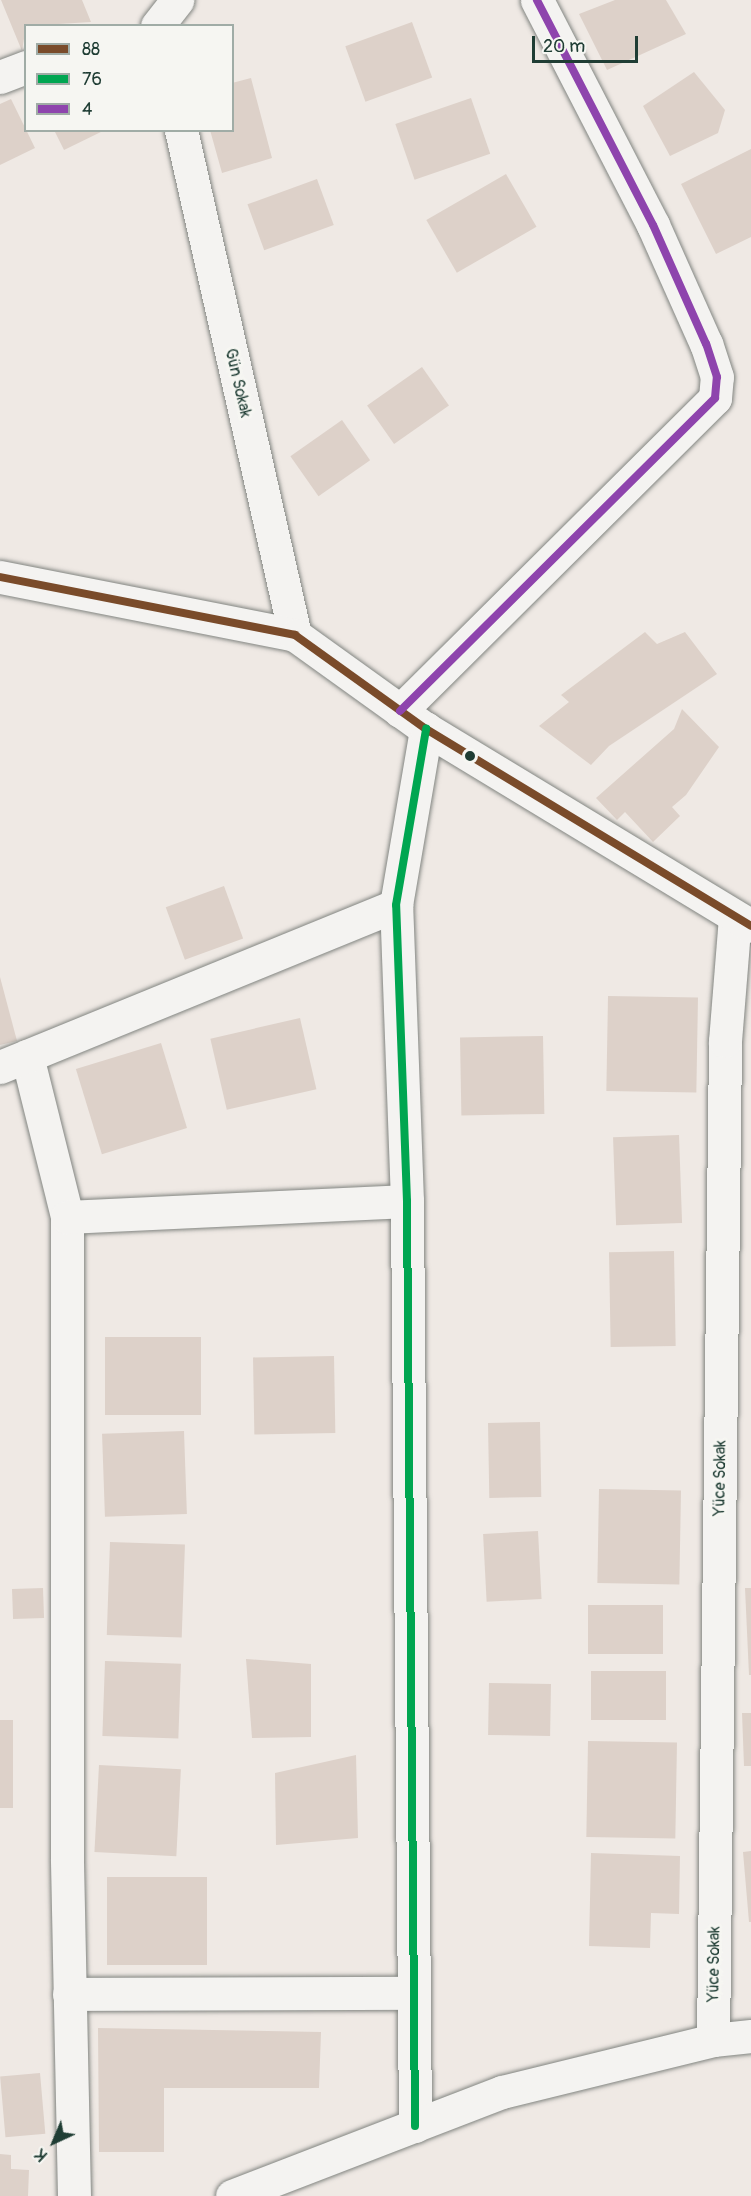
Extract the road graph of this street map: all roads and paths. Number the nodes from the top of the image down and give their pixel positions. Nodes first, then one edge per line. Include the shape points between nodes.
1 (537, 0) edge
2 (24, 68) edge
3 (0, 77) edge
4 (181, 132) edge
5 (0, 578) edge
6 (295, 635) junction
7 (399, 711) junction
8 (426, 729) junction
9 (396, 905) junction
10 (743, 922) edge
11 (13, 1061) edge
12 (407, 1201) junction
13 (67, 1217) junction
14 (414, 1993) junction
15 (69, 1994) junction
16 (751, 2036) edge
17 (713, 2040) junction
18 (415, 2126) junction
19 (74, 2196) edge
20 (232, 2196) edge

1 - 7 street via 653,225 717,377 715,398
2 - 3 street
4 - 6 street, Gün Sokak
5 - 6 street
6 - 7 street
7 - 8 street
8 - 9 street
8 - 10 street
9 - 11 street
9 - 12 street
10 - 17 street, Yüce Sokak via 725,1041
11 - 13 street
12 - 13 street
12 - 14 street
13 - 15 street
14 - 15 street
14 - 18 street
15 - 19 street
16 - 17 street
17 - 18 street via 502,2092
18 - 20 street

